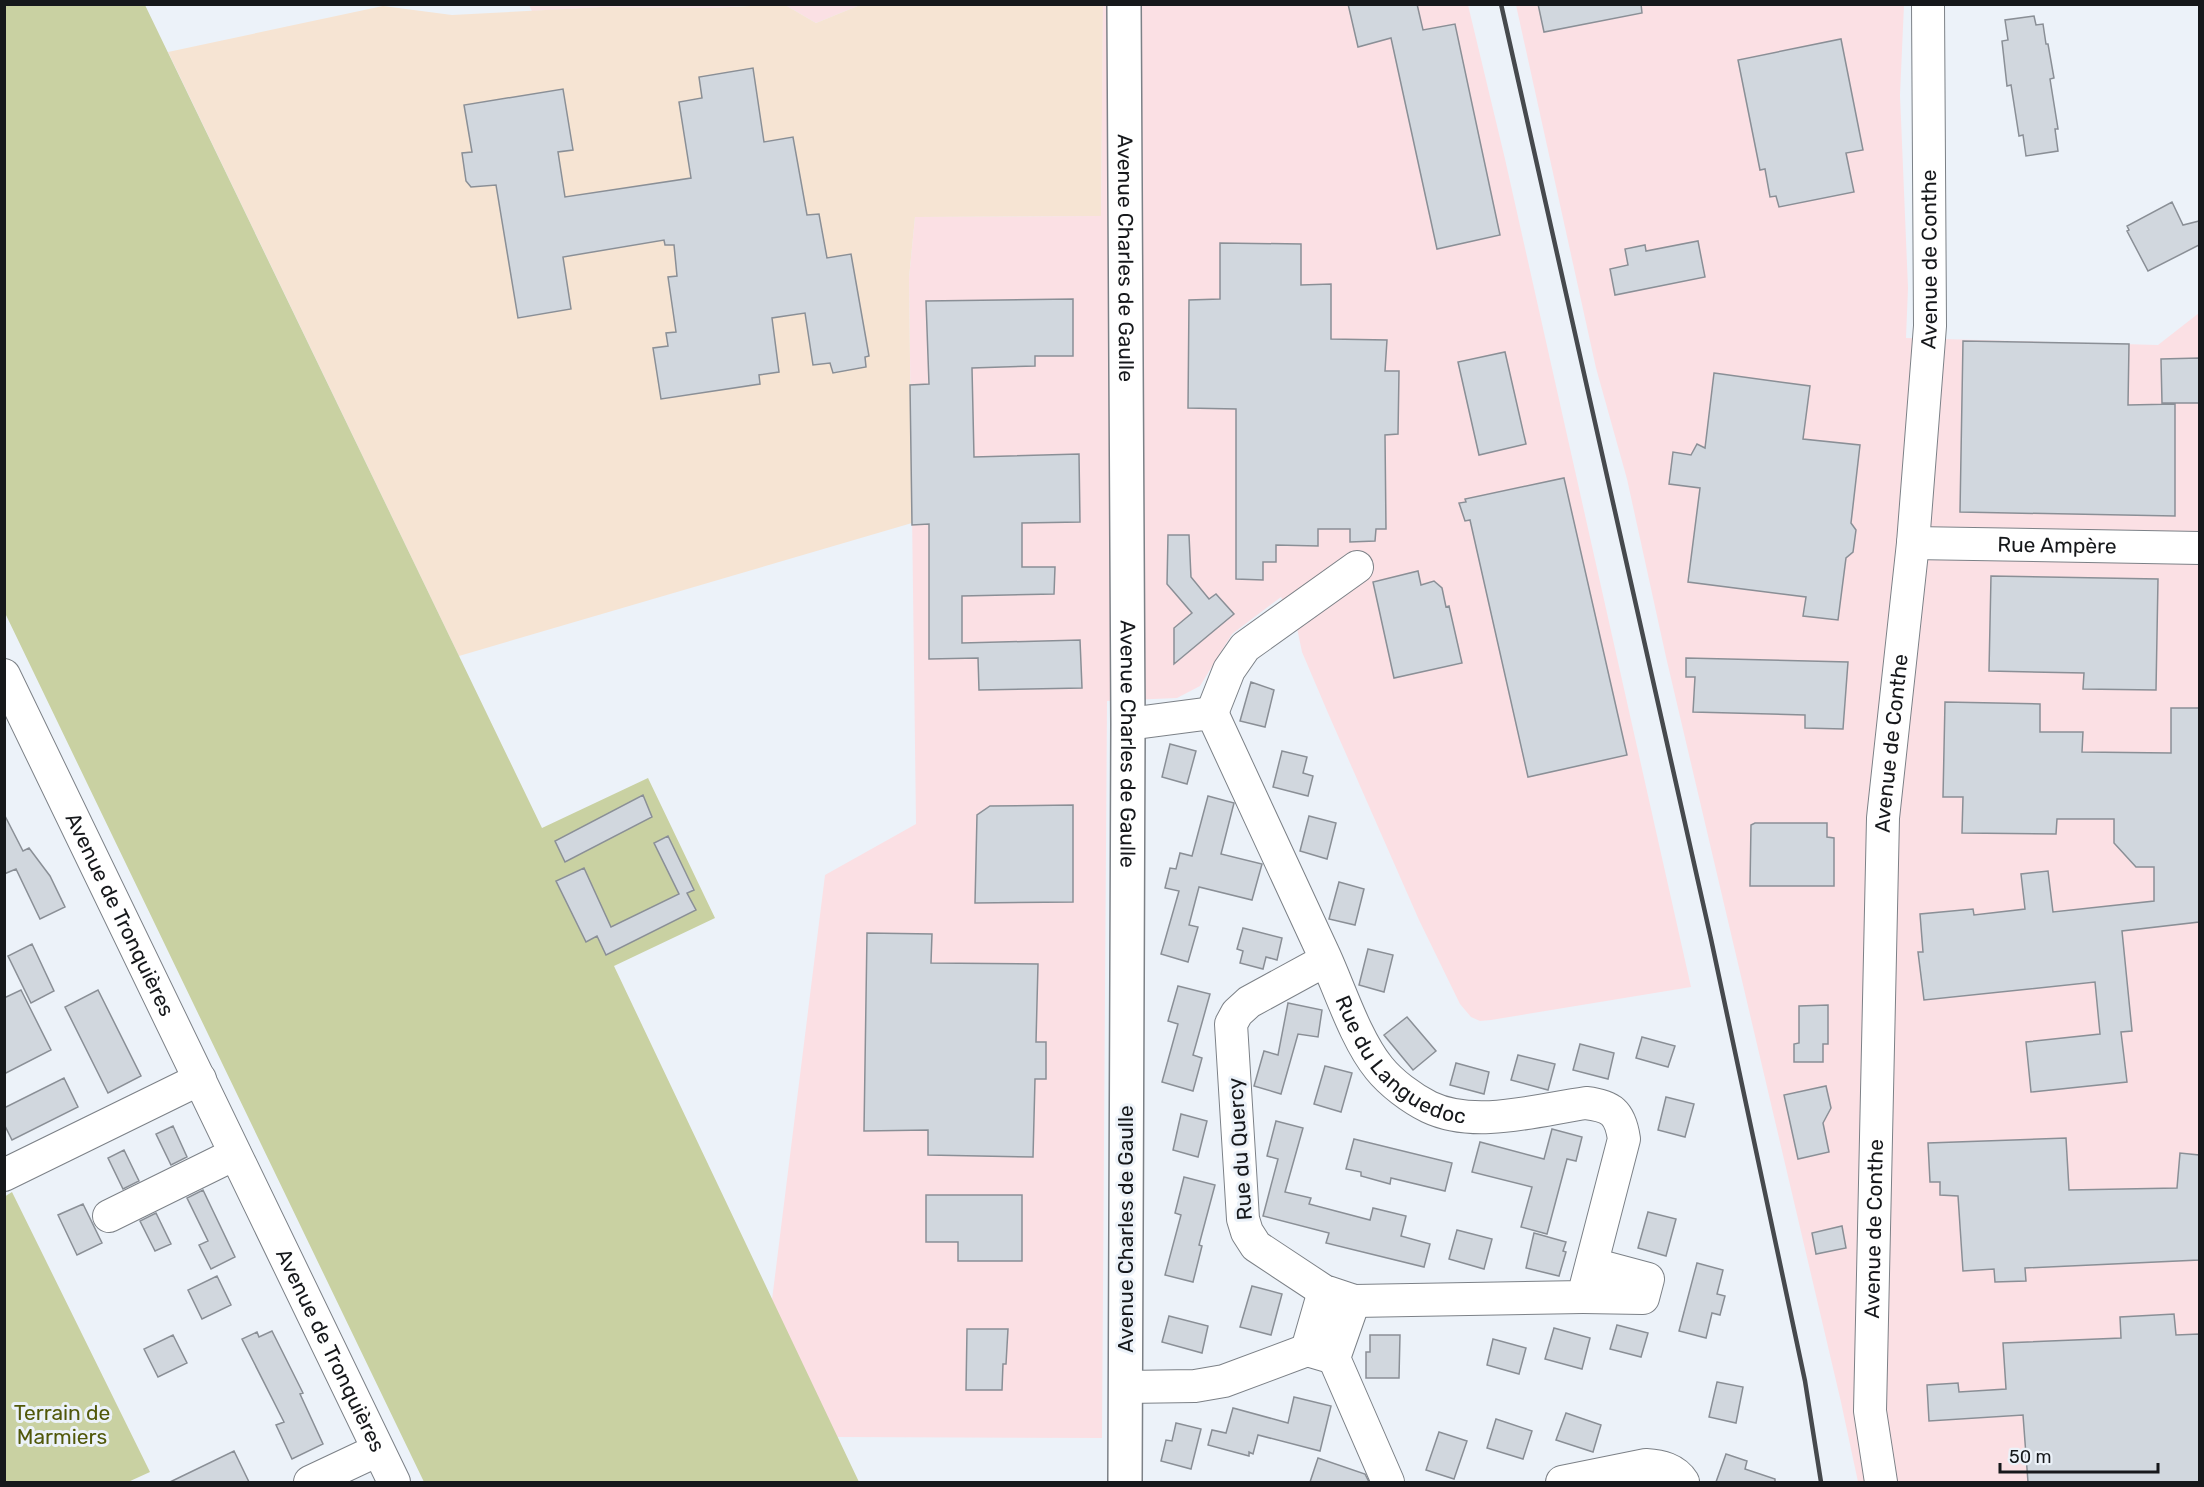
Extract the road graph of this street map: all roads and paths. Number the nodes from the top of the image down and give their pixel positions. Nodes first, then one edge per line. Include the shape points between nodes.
1 (1124, 4) edge
2 (1928, 4) edge
3 (1913, 543) junction
4 (2199, 548) edge
5 (1357, 567) dead end
6 (4, 675) edge
7 (1212, 713) junction
8 (1128, 724) junction
9 (1326, 960) junction
10 (200, 1079) junction
11 (235, 1154) junction
12 (4, 1175) edge
13 (109, 1216) dead end
14 (1592, 1264) junction
15 (1324, 1291) junction
16 (1583, 1297) junction
17 (1354, 1301) junction
18 (1321, 1354) junction
19 (1125, 1388) junction
20 (378, 1450) junction
21 (310, 1482) edge
22 (394, 1482) edge
23 (1125, 1482) edge
24 (1388, 1482) edge
25 (1562, 1482) edge
26 (1683, 1482) edge
27 (1881, 1482) edge

1 - 8 main road, Avenue Charles de Gaulle
2 - 3 street, Avenue de Conthe via 1930,327
3 - 4 street, Rue Ampère
3 - 27 street, Avenue de Conthe via 1883,818 1870,1411
5 - 7 street via 1245,647 1229,670
6 - 10 street, Avenue de Tronquières
7 - 8 street
7 - 9 street, Rue du Languedoc
8 - 19 main road, Avenue Charles de Gaulle
9 - 14 street, Rue du Languedoc via 1379,1068 1429,1107 1457,1116 1484,1118 1586,1103 1614,1112 1622,1124 1624,1139
9 - 15 street, Rue du Quercy via 1248,1002 1231,1024 1247,1232 1256,1246
10 - 11 street, Avenue de Tronquières
10 - 12 street
11 - 13 street
11 - 20 street, Avenue de Tronquières
14 - 16 street, Rue du Languedoc
14 - 16 street via 1648,1279 1643,1298
15 - 17 street
15 - 18 street
16 - 17 street
17 - 18 street
18 - 19 street via 1214,1383
18 - 24 street
19 - 23 main road, Avenue Charles de Gaulle
20 - 21 street
20 - 22 street, Avenue de Tronquières
25 - 26 street via 1646,1465 1671,1470

